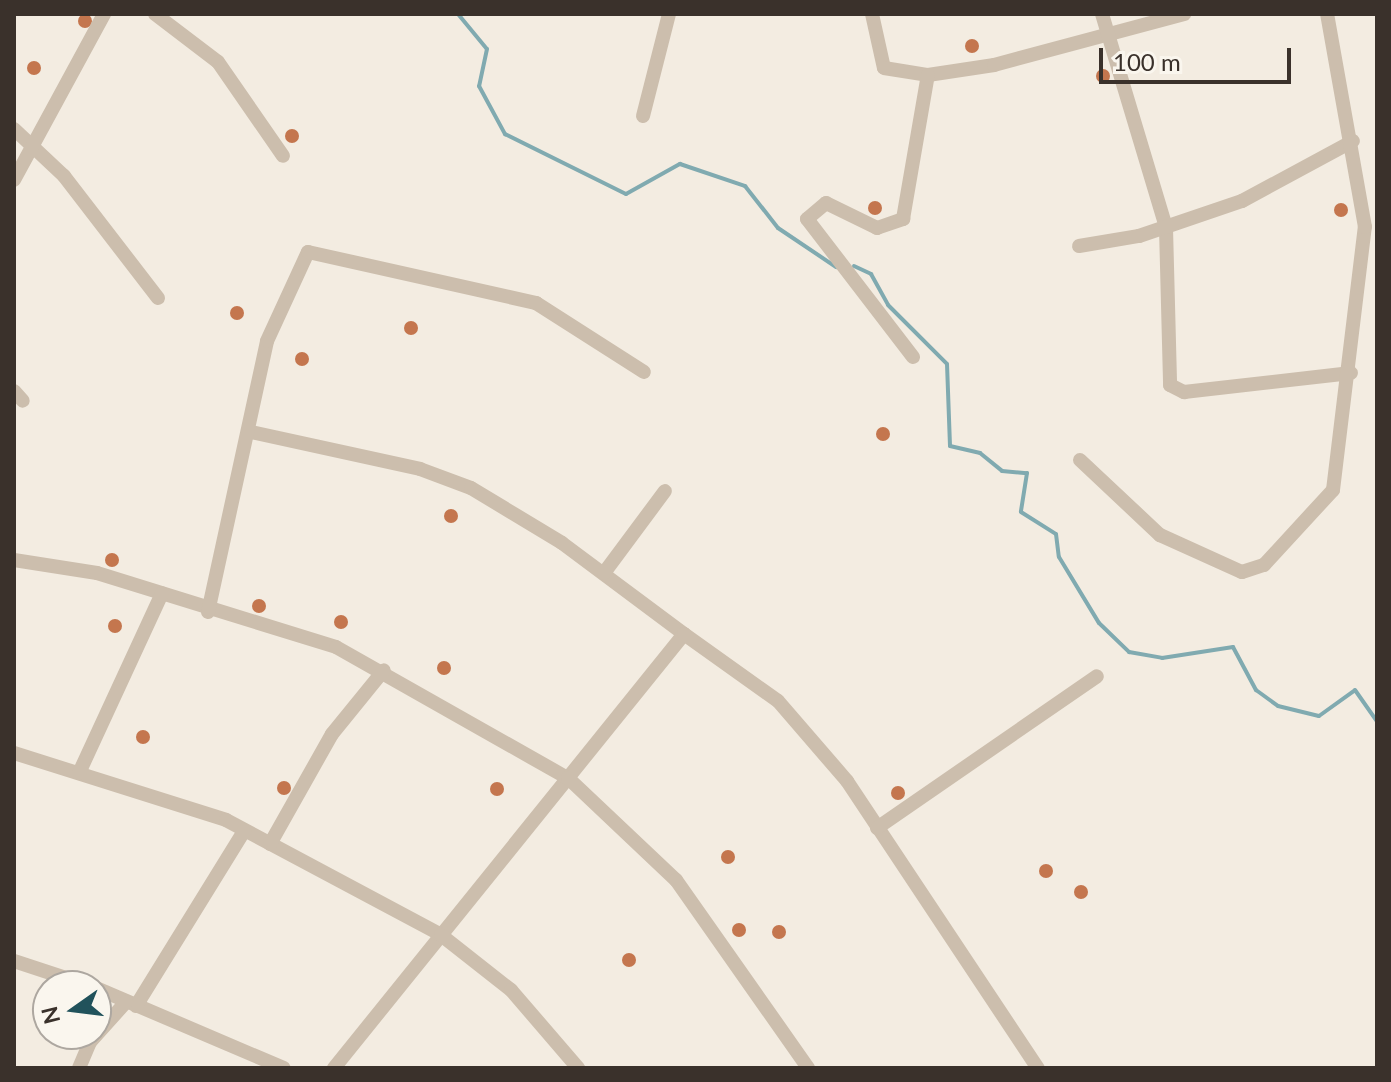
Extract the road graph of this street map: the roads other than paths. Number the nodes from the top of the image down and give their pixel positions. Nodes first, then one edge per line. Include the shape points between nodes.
1 (104, 14) edge
2 (155, 14) edge
3 (669, 14) edge
4 (872, 14) edge
5 (1102, 14) edge
6 (1184, 14) edge
7 (1327, 14) edge
8 (1108, 37) junction
9 (928, 75) junction
10 (643, 116) dead end
11 (14, 129) edge
12 (1353, 141) junction
13 (34, 144) junction
14 (283, 156) dead end
15 (14, 180) edge
16 (1166, 228) junction
17 (1079, 246) dead end
18 (158, 298) dead end
19 (913, 357) dead end
20 (644, 372) dead end
21 (1351, 373) junction
22 (251, 432) junction
23 (1080, 460) dead end
24 (665, 491) dead end
25 (14, 560) edge
26 (604, 573) junction
27 (162, 593) junction
28 (208, 612) junction
29 (684, 634) junction
30 (384, 670) junction
31 (1097, 676) dead end
32 (14, 753) edge
33 (79, 773) junction
34 (568, 778) junction
35 (877, 828) junction
36 (244, 831) junction
37 (270, 844) junction
38 (441, 935) junction
39 (14, 961) edge
40 (41, 970) edge
41 (112, 995) edge
42 (131, 1004) junction
43 (79, 1068) edge
44 (284, 1068) edge
45 (334, 1068) edge
46 (578, 1068) edge
47 (808, 1068) edge
48 (1038, 1068) edge

1 - 13 street
2 - 14 street via 218,62
3 - 10 street
4 - 9 street via 884,68
5 - 8 street
6 - 8 street
7 - 12 street
8 - 9 street
8 - 16 street
9 - 19 street via 903,219 877,228 826,203 807,219
11 - 13 street
12 - 16 street via 1264,190
12 - 21 street via 1365,227
13 - 15 street
13 - 18 street
16 - 17 street
16 - 21 street via 1166,372 1177,390
20 - 22 street via 536,303 308,252 267,341
21 - 23 street via 1333,490 1310,523 1253,572 1228,570 1160,535
22 - 26 street via 420,469 471,488
22 - 28 street
24 - 26 street
25 - 27 street
26 - 29 street
27 - 28 street
27 - 33 street
28 - 30 street via 336,647
29 - 34 street
29 - 35 street via 778,701 847,781
30 - 34 street
30 - 37 street via 332,734
31 - 35 street
32 - 33 street
33 - 36 street
34 - 38 street
34 - 47 street via 686,891
35 - 48 street
36 - 37 street
36 - 42 street
37 - 38 street
38 - 45 street
38 - 46 street via 511,990
39 - 40 street
41 - 42 street
42 - 43 street via 90,1042
42 - 44 street

